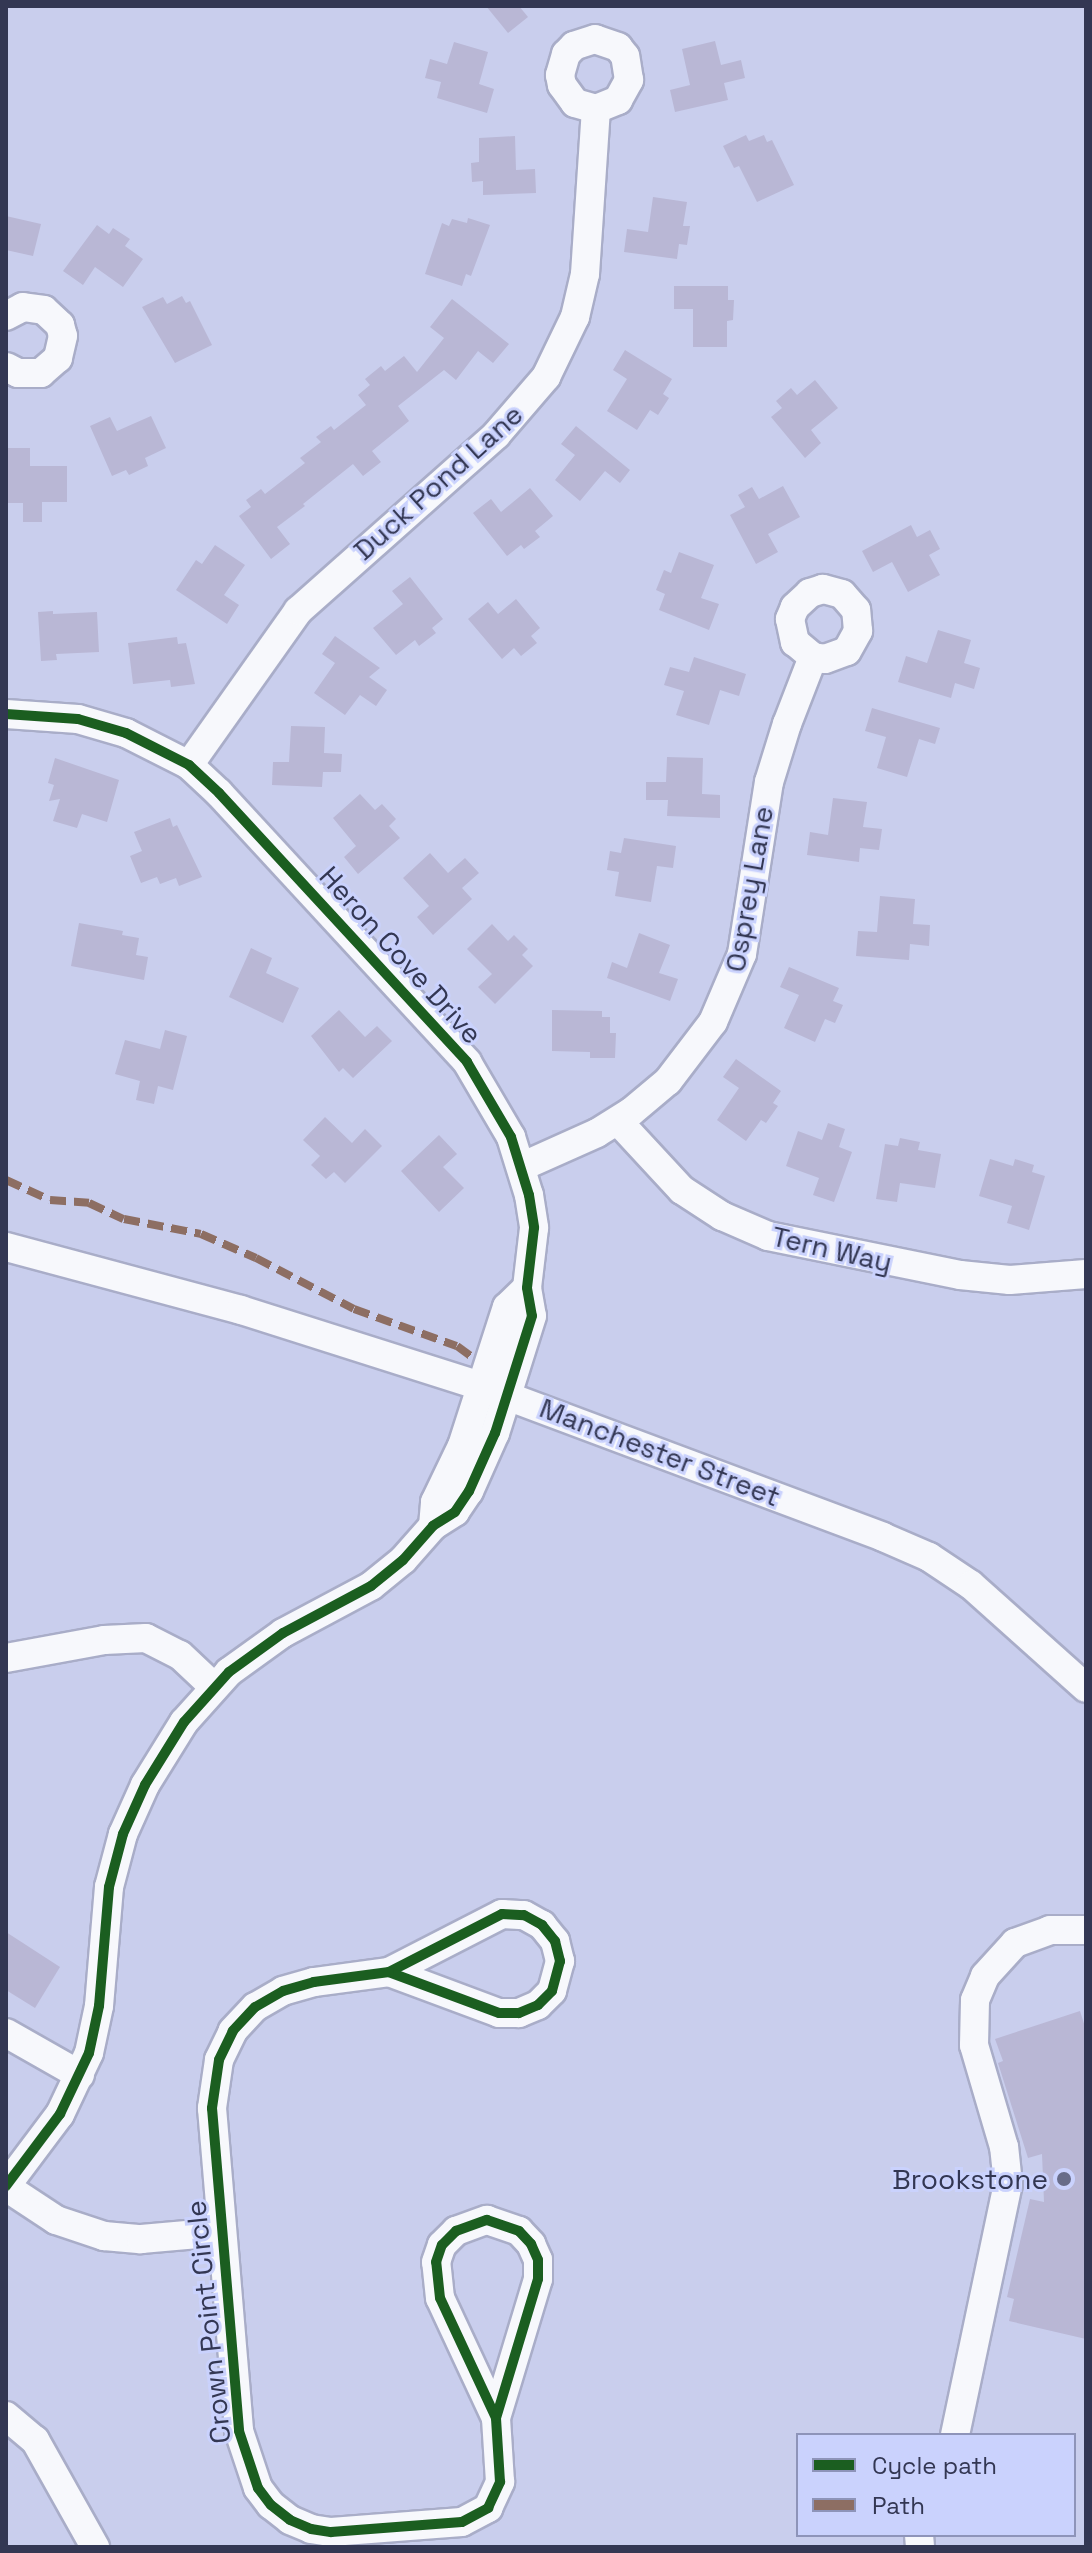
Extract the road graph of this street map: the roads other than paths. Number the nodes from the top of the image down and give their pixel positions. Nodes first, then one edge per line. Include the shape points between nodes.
1 (596, 109) dead end
2 (6, 316) edge
3 (6, 367) edge
4 (813, 657) dead end
5 (6, 714) edge
6 (189, 765) junction
7 (618, 1121) junction
8 (521, 1167) junction
9 (6, 1247) edge
10 (1086, 1274) edge
11 (527, 1288) junction
12 (480, 1386) junction
13 (508, 1396) junction
14 (433, 1526) junction
15 (6, 1658) edge
16 (214, 1687) junction
17 (1086, 1688) edge
18 (1086, 1930) edge
19 (389, 1972) junction
20 (6, 2033) edge
21 (80, 2075) junction
22 (6, 2187) edge
23 (221, 2232) junction
24 (6, 2416) edge
25 (496, 2418) junction
26 (955, 2433) edge
27 (433, 2536) edge
28 (95, 2547) edge

1 - 6 street, Duck Pond Lane via 585,274 575,317 546,377 496,435 298,611
2 - 3 street via 23,307 44,310 60,325 63,336 58,358 41,373
4 - 7 street, Osprey Lane via 769,782 744,941 725,1001 668,1081
5 - 6 street, Heron Cove Drive via 78,719 126,733
6 - 8 street, Heron Cove Drive via 467,1062 495,1106
7 - 8 street, Osprey Lane
7 - 10 street, Tern Way via 682,1190 722,1216 768,1236 960,1275 1010,1280
8 - 11 street, Heron Cove Drive via 534,1228
9 - 12 street, Manchester Street via 241,1310
11 - 12 street via 507,1307
11 - 13 street, Heron Cove Drive via 532,1316
12 - 13 street, Manchester Street
12 - 14 street via 462,1446 435,1502
13 - 14 street, Heron Cove Drive via 469,1491 455,1512
13 - 17 street, Manchester Street via 929,1557 971,1585
14 - 16 street, Heron Cove Drive via 387,1574 261,1647
15 - 16 street via 146,1638 180,1655
16 - 21 street, Heron Cove Drive via 170,1743 123,1834 105,1913 97,2022
18 - 26 street via 1050,1930 1015,1943 985,1976 975,2000 974,2045 1004,2147 1008,2184
19 - 19 street, Crown Point Circle via 492,1916 513,1913 542,1925 555,1941 560,1961 557,1981 546,1999 509,2014
19 - 23 street, Crown Point Circle via 283,1991 255,2007 233,2031 219,2060 213,2092
20 - 21 street
21 - 22 street, Heron Cove Drive via 52,2127
22 - 23 street via 56,2220 104,2236 141,2239
23 - 27 street, Crown Point Circle via 239,2431 258,2488 280,2512 311,2529
24 - 28 street via 35,2440
25 - 25 street, Crown Point Circle via 436,2280 442,2245 456,2231 487,2220 519,2231 538,2260 538,2279
25 - 27 street, Crown Point Circle via 500,2482 488,2508

